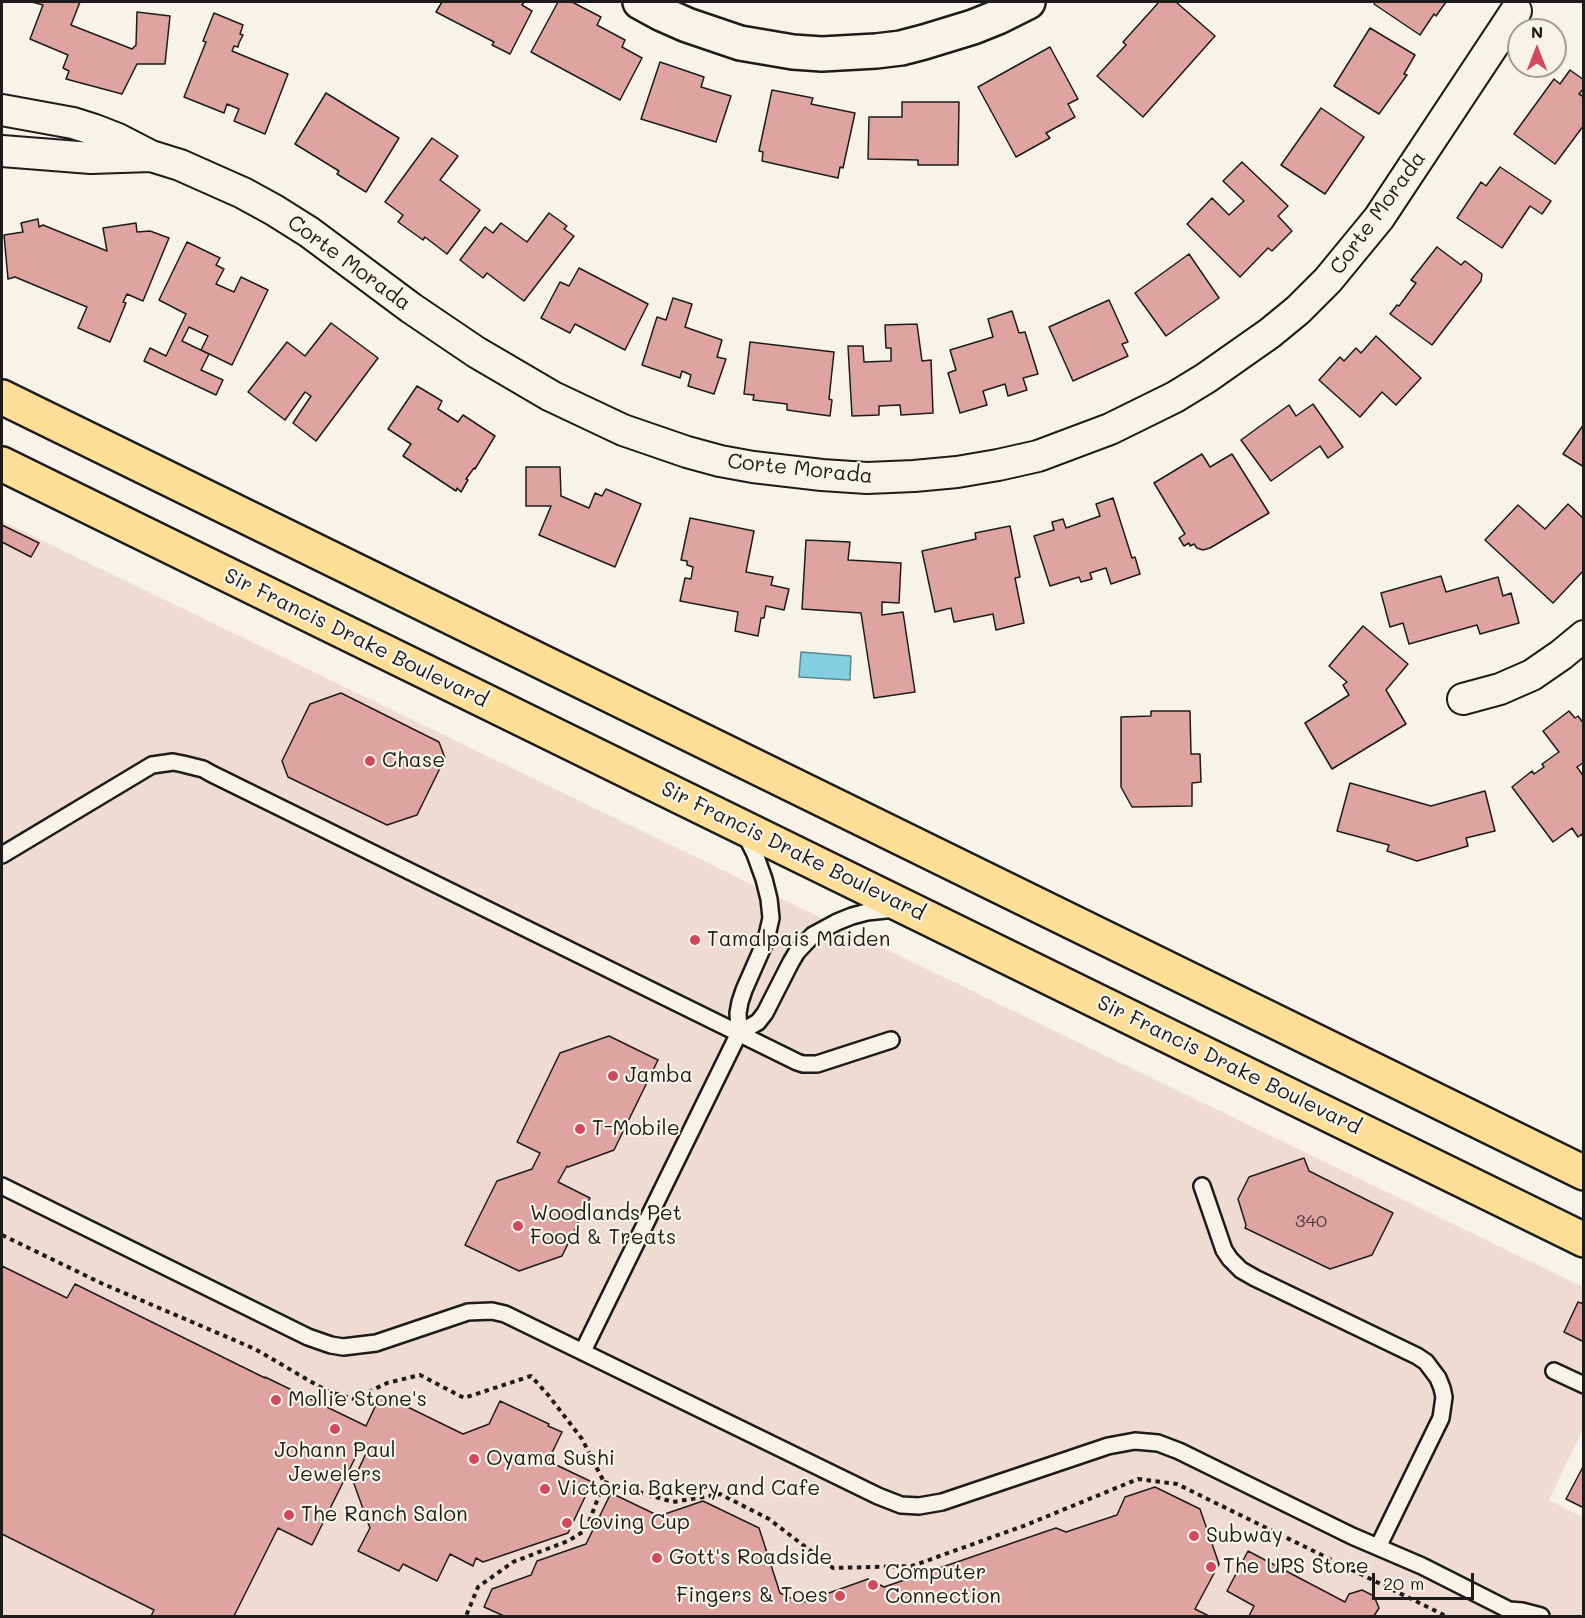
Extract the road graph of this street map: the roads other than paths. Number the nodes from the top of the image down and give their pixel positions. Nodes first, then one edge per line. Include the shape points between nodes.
1 (640, 2) edge
2 (1028, 2) edge
3 (1516, 10) dead end
4 (2, 110) edge
5 (2, 151) edge
6 (151, 156) junction
7 (2, 397) edge
8 (2, 464) edge
9 (1584, 636) edge
10 (1463, 699) dead end
11 (740, 826) junction
12 (2, 855) edge
13 (912, 910) junction
14 (739, 1033) junction
15 (891, 1040) dead end
16 (1584, 1173) edge
17 (2, 1186) edge
18 (1202, 1186) dead end
19 (1584, 1240) edge
20 (583, 1351) junction
21 (1554, 1371) dead end
22 (1584, 1385) edge
23 (1378, 1547) junction
24 (1512, 1613) edge
25 (1541, 1617) edge

1 - 2 street via 687,25 740,43 822,54 901,48 973,27
3 - 6 street, Corte Morada via 1379,218 1298,310 1231,362 1110,429 1038,456 957,472 867,477 788,472 720,461 623,430 551,396 476,352 274,210 211,178
4 - 6 street, Corte Morada via 73,123
5 - 6 street, Corte Morada via 91,158
7 - 16 main road
8 - 11 main road, Sir Francis Drake Boulevard
9 - 10 street via 1532,675
11 - 13 main road, Sir Francis Drake Boulevard
11 - 14 lane via 762,873 771,918 740,1002
12 - 14 lane via 152,765 173,762 194,766
13 - 14 lane via 867,912 813,935 797,952 765,1013
13 - 19 main road, Sir Francis Drake Boulevard
14 - 15 lane via 810,1065
14 - 20 lane
17 - 20 lane via 318,1342 343,1347 369,1344 468,1312 492,1311
18 - 23 lane via 1224,1250 1241,1270 1417,1356 1438,1378 1444,1397 1440,1418
20 - 23 lane via 901,1504 942,1502 1100,1448 1147,1441 1179,1451
21 - 22 lane
23 - 24 lane
24 - 25 lane via 1522,1611

